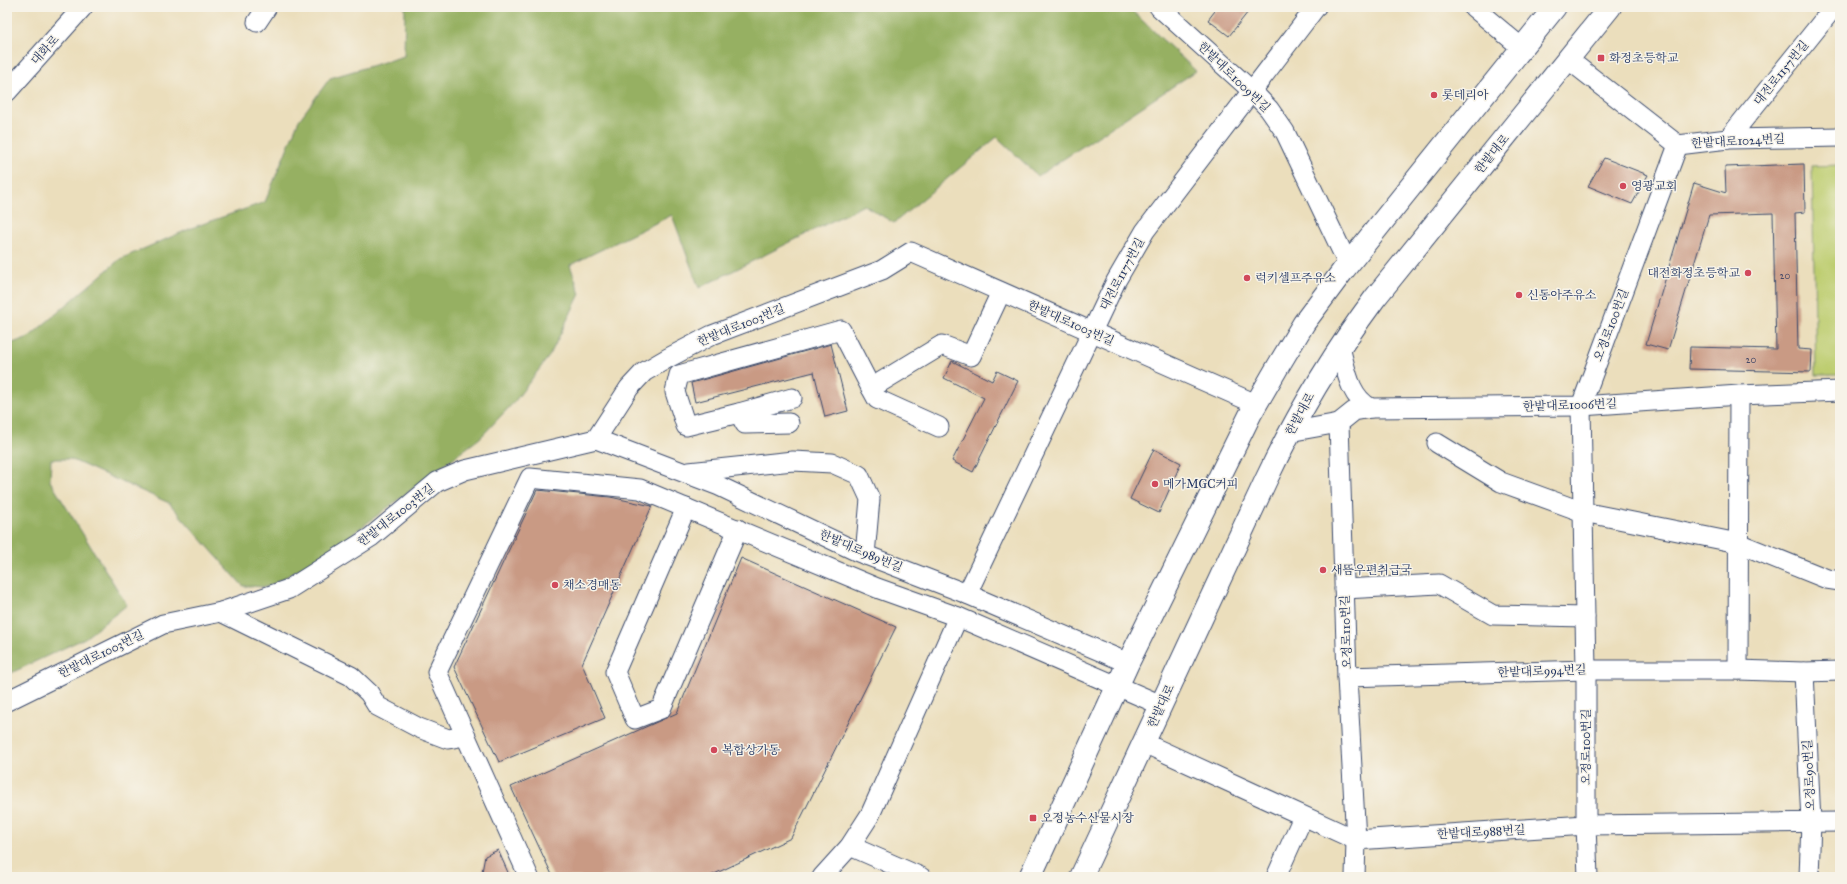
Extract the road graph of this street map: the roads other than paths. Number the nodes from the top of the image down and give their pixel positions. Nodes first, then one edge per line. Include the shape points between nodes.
1 (83, 7) edge
2 (1159, 7) edge
3 (1316, 7) edge
4 (1473, 7) edge
5 (1555, 7) edge
6 (1610, 7) edge
7 (1834, 7) edge
8 (1522, 48) junction
9 (1569, 60) junction
10 (1251, 90) junction
11 (7, 92) edge
12 (1840, 137) edge
13 (1728, 139) junction
14 (1678, 145) junction
15 (1348, 264) junction
16 (1001, 292) junction
17 (1092, 333) junction
18 (1340, 347) junction
19 (668, 358) junction
20 (679, 375) junction
21 (871, 388) junction
22 (1840, 391) edge
23 (1739, 395) junction
24 (792, 398) dead end
25 (1256, 404) junction
26 (1580, 406) junction
27 (1371, 408) junction
28 (739, 413) junction
29 (789, 423) dead end
30 (1339, 423) junction
31 (939, 427) dead end
32 (1289, 432) junction
33 (596, 439) junction
34 (1437, 444) dead end
35 (685, 472) junction
36 (686, 508) junction
37 (1583, 512) junction
38 (738, 529) junction
39 (1738, 543) junction
40 (865, 554) junction
41 (1840, 581) edge
42 (1344, 589) junction
43 (967, 594) junction
44 (222, 612) junction
45 (958, 617) junction
46 (1585, 617) junction
47 (1128, 663) junction
48 (1586, 670) junction
49 (1738, 670) junction
50 (1840, 670) edge
51 (1804, 672) junction
52 (1347, 677) junction
53 (1117, 686) junction
54 (7, 701) edge
55 (1161, 706) junction
56 (465, 736) junction
57 (1144, 743) junction
58 (1303, 817) junction
59 (1811, 822) junction
60 (1840, 822) edge
61 (1586, 825) junction
62 (1356, 840) junction
63 (850, 846) junction
64 (529, 877) edge
65 (822, 877) edge
66 (921, 877) edge
67 (1030, 877) edge
68 (1081, 877) edge
69 (1276, 877) edge
70 (1355, 877) edge
71 (1588, 877) edge
72 (1809, 877) edge

1 - 11 street, 대화로
2 - 10 street, 한밭대로1009번길
3 - 10 street, 대전로1177번길
4 - 8 street
5 - 8 main road
6 - 9 main road, 한밭대로
7 - 13 street, 대전로1157번길
8 - 15 main road
9 - 14 street, 한밭대로1024번길
9 - 18 main road, 한밭대로 via 1375,298
10 - 15 street, 한밭대로1009번길 via 1269,109 1285,132
10 - 17 street, 대전로1177번길 via 1145,231 1116,281
12 - 13 street, 한밭대로1024번길
13 - 14 street, 한밭대로1024번길
14 - 26 street, 오정로100번길
15 - 25 main road via 1304,323
16 - 17 street, 한밭대로1003번길
16 - 19 street, 한밭대로1003번길 via 911,252 882,270 712,335
16 - 21 street via 971,356 942,345
17 - 25 street, 한밭대로1003번길
17 - 43 street, 대전로1177번길
18 - 27 street via 1353,390 1362,403
18 - 32 main road, 한밭대로
19 - 20 street
19 - 33 street, 한밭대로1003번길 via 644,372 629,388
20 - 21 street via 841,330
20 - 28 street via 675,392 686,426
21 - 31 street via 877,399
22 - 23 street, 한밭대로1006번길
23 - 26 street, 한밭대로1006번길
23 - 39 street
24 - 28 street
25 - 47 main road
26 - 27 street, 한밭대로1006번길
26 - 37 street, 오정로100번길
27 - 30 street via 1354,411
28 - 29 street via 745,424
30 - 32 street
30 - 42 street, 오정로110번길
32 - 55 main road, 한밭대로
33 - 35 street, 한밭대로989번길
33 - 44 street, 한밭대로1003번길 via 465,470 437,482 371,537 289,589
34 - 37 street via 1501,482
35 - 40 street, 한밭대로989번길
35 - 40 street via 793,461 832,462 859,475 870,499
36 - 38 street
36 - 38 street via 615,672 635,720 661,708
36 - 56 street via 640,489 530,478 437,672
37 - 39 street
37 - 46 street, 오정로100번길
38 - 45 street via 877,588
39 - 41 street via 1827,579
39 - 49 street
40 - 43 street, 한밭대로989번길
42 - 46 street via 1439,584 1493,614
42 - 52 street, 오정로110번길
43 - 47 street, 한밭대로989번길
44 - 54 street, 한밭대로1003번길 via 163,624
44 - 56 street via 351,676 369,693 377,706 419,728 448,739
45 - 53 street
45 - 63 street via 870,815
46 - 48 street, 오정로100번길
47 - 53 main road
48 - 49 street, 한밭대로994번길
48 - 52 street, 한밭대로994번길
48 - 61 street, 오정로100번길
49 - 51 street, 한밭대로994번길
50 - 51 street, 한밭대로994번길
51 - 59 street, 오정로90번길
52 - 62 street, 오정로110번길
53 - 55 street
53 - 67 main road
55 - 57 main road, 한밭대로
56 - 64 street
57 - 58 street, 한밭대로988번길
57 - 68 main road, 한밭대로
58 - 62 street, 한밭대로988번길
58 - 69 street
59 - 60 street, 한밭대로988번길
59 - 61 street, 한밭대로988번길
59 - 72 street, 오정로90번길
61 - 62 street, 한밭대로988번길
61 - 71 street, 오정로100번길
62 - 70 street, 오정로110번길
63 - 65 street
63 - 66 street

